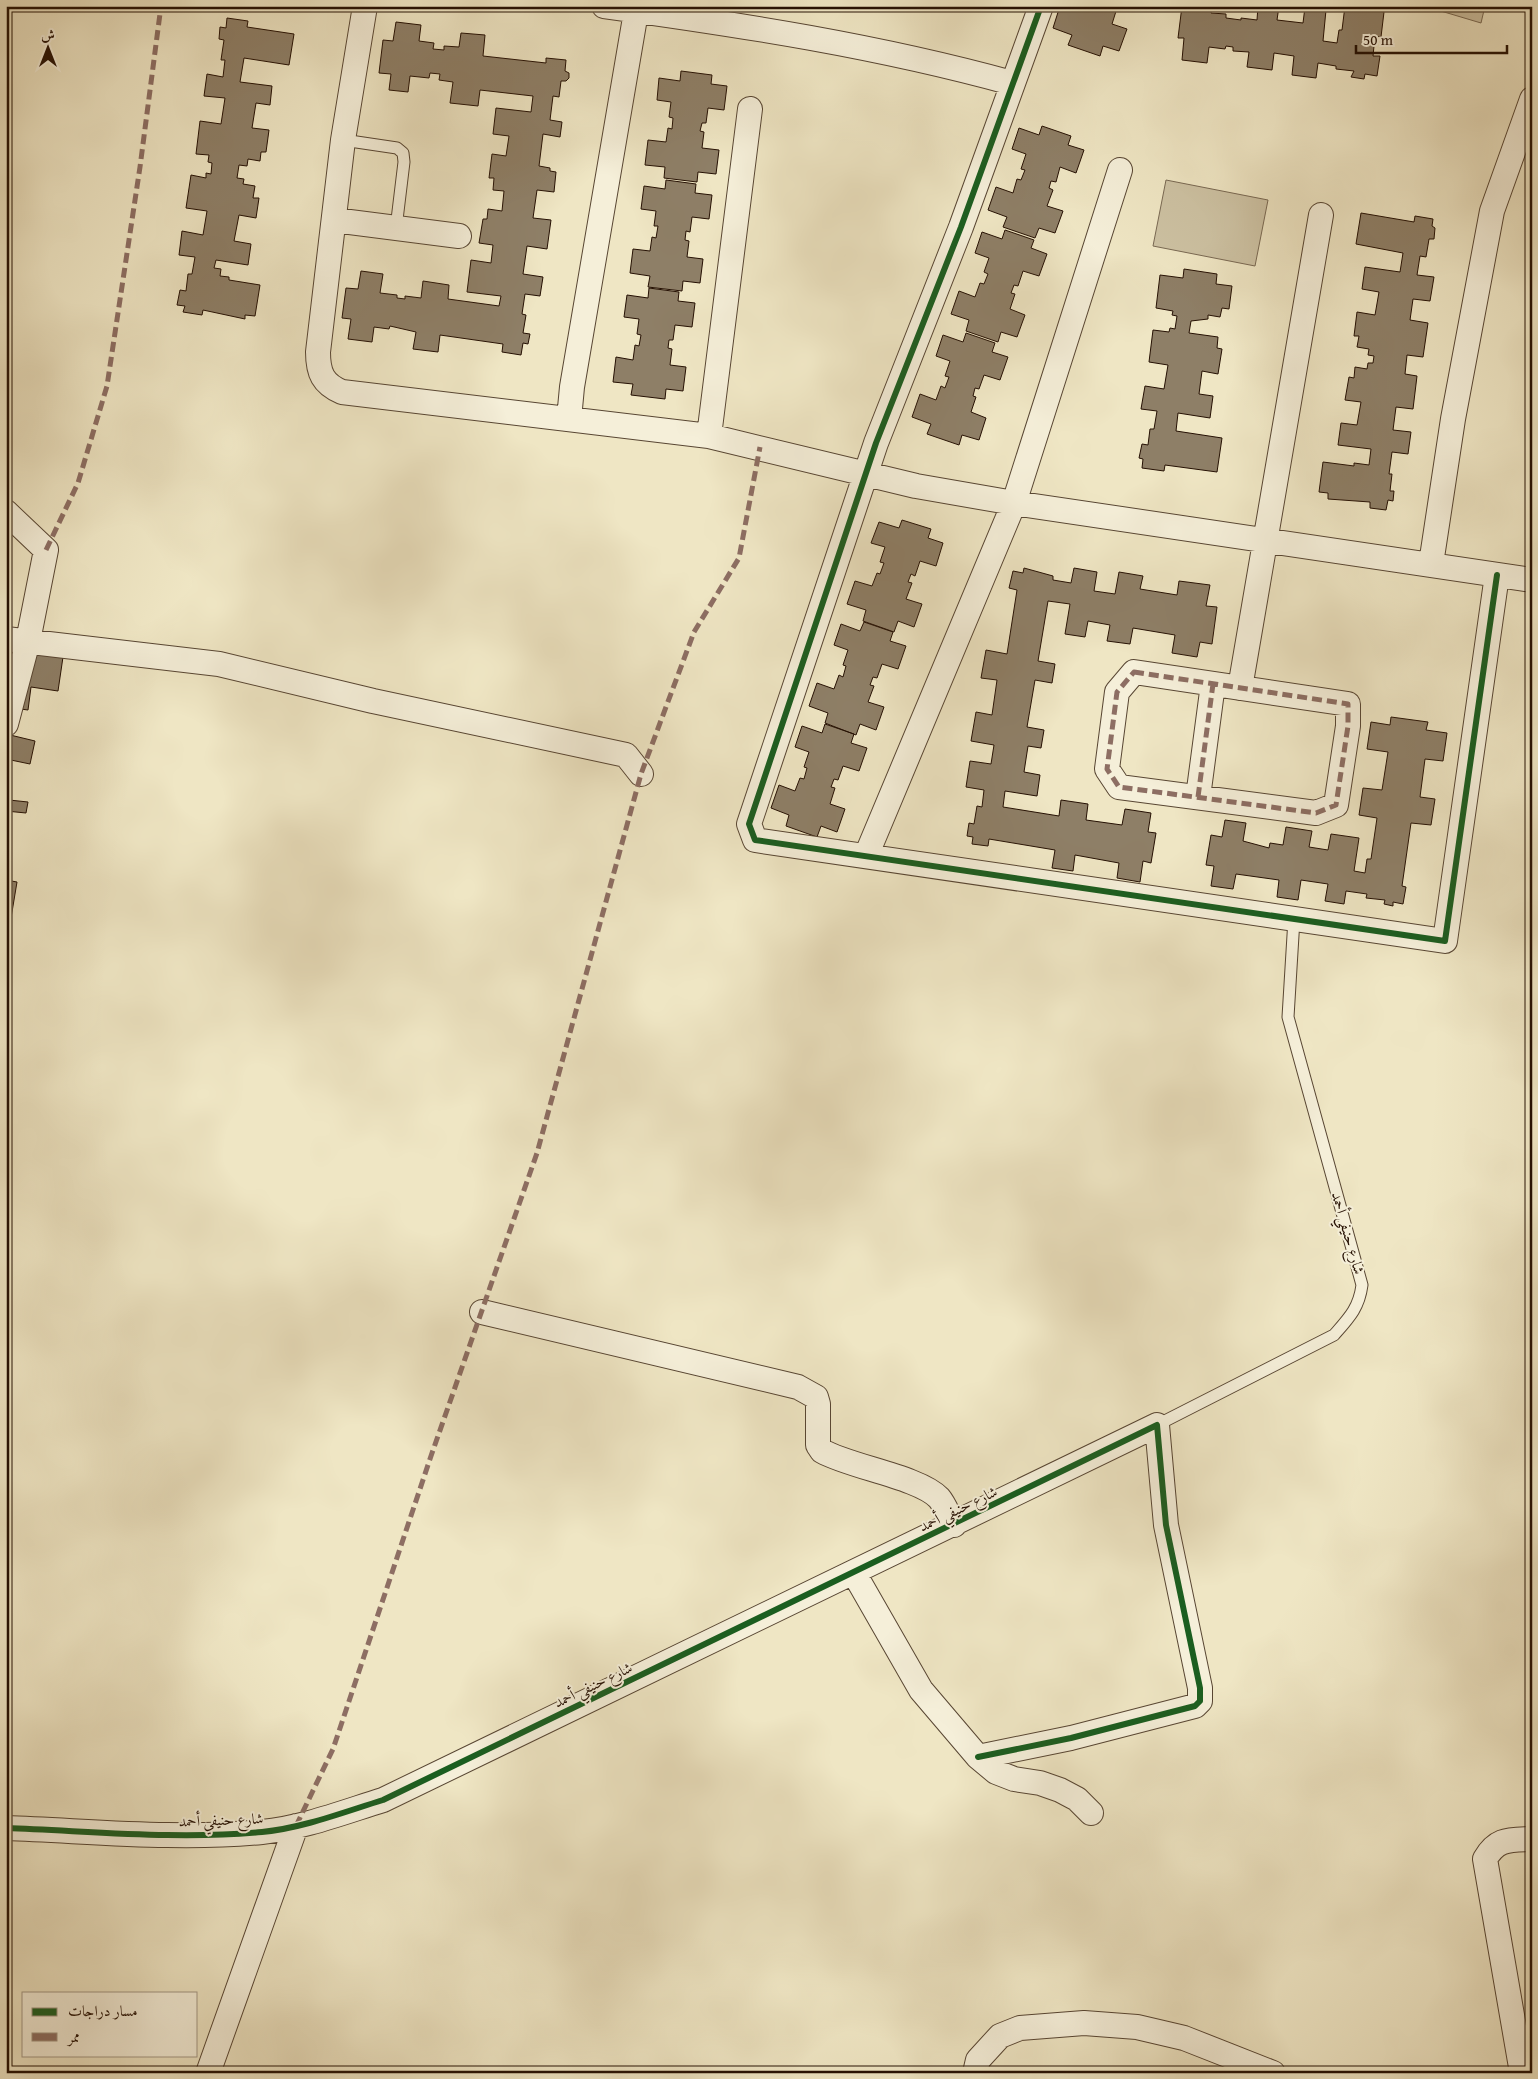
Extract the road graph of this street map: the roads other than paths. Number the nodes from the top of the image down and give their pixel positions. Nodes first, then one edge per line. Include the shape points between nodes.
1 (365, 6) edge
2 (604, 6) edge
3 (1041, 6) edge
4 (636, 8) edge
5 (1012, 83) junction
6 (1532, 99) edge
7 (750, 109) dead end
8 (343, 140) junction
9 (1120, 170) dead end
10 (1321, 215) dead end
11 (334, 220) junction
12 (396, 228) junction
13 (459, 236) dead end
14 (569, 419) junction
15 (709, 436) junction
16 (866, 476) junction
17 (1014, 504) junction
18 (6, 512) edge
19 (1264, 541) junction
20 (1431, 564) junction
21 (1497, 575) junction
22 (1532, 580) edge
23 (17, 640) edge
24 (1212, 684) junction
25 (1240, 688) junction
26 (6, 724) edge
27 (641, 774) dead end
28 (1198, 797) junction
29 (866, 856) junction
30 (1294, 919) junction
31 (482, 1312) dead end
32 (1158, 1425) junction
33 (954, 1525) junction
34 (854, 1573) junction
35 (978, 1757) junction
36 (1091, 1813) dead end
37 (296, 1826) junction
38 (6, 1828) edge
39 (1532, 1839) edge
40 (208, 2073) edge
41 (976, 2073) edge
42 (1273, 2073) edge
43 (1522, 2073) edge

1 - 8 street
2 - 4 street
3 - 5 street
4 - 5 street via 848,44
4 - 14 street
5 - 16 street
6 - 20 street via 1492,211 1452,419
7 - 15 street
8 - 11 street
8 - 12 lane via 397,148 403,153
9 - 17 street
10 - 19 street
11 - 12 street
11 - 14 street via 318,352 318,368 330,387 342,392
12 - 13 street
14 - 15 street
15 - 16 street via 782,452
16 - 17 street
16 - 29 street via 750,824 755,840
17 - 19 street
17 - 29 street
18 - 23 street via 46,550
19 - 20 street
19 - 25 street
20 - 21 street
21 - 22 street
21 - 30 street via 1445,941
23 - 26 street
23 - 27 street via 219,664 373,701 626,755
24 - 25 street
24 - 28 street
24 - 28 street via 1134,672 1117,692 1107,770 1118,787
25 - 28 street via 1348,704 1348,726 1336,805 1316,813
29 - 30 street
30 - 32 lane, شارع حنيفي أحمد via 1288,1017 1362,1285 1360,1302 1334,1335
31 - 33 street via 803,1389 816,1398 818,1404 818,1445 822,1450 934,1494
32 - 33 street, شارع حنيفي أحمد
32 - 35 street via 1166,1525 1200,1701 1195,1706 1071,1738
33 - 34 street, شارع حنيفي أحمد
34 - 35 street via 921,1690
34 - 37 street, شارع حنيفي أحمد via 383,1800
35 - 36 street via 996,1772 1060,1790 1077,1799
37 - 38 street, شارع حنيفي أحمد via 263,1832 186,1835
37 - 40 street
39 - 43 street via 1508,1840 1492,1846 1485,1859
41 - 42 street via 978,2060 1000,2036 1020,2028 1084,2023 1137,2028 1184,2038

